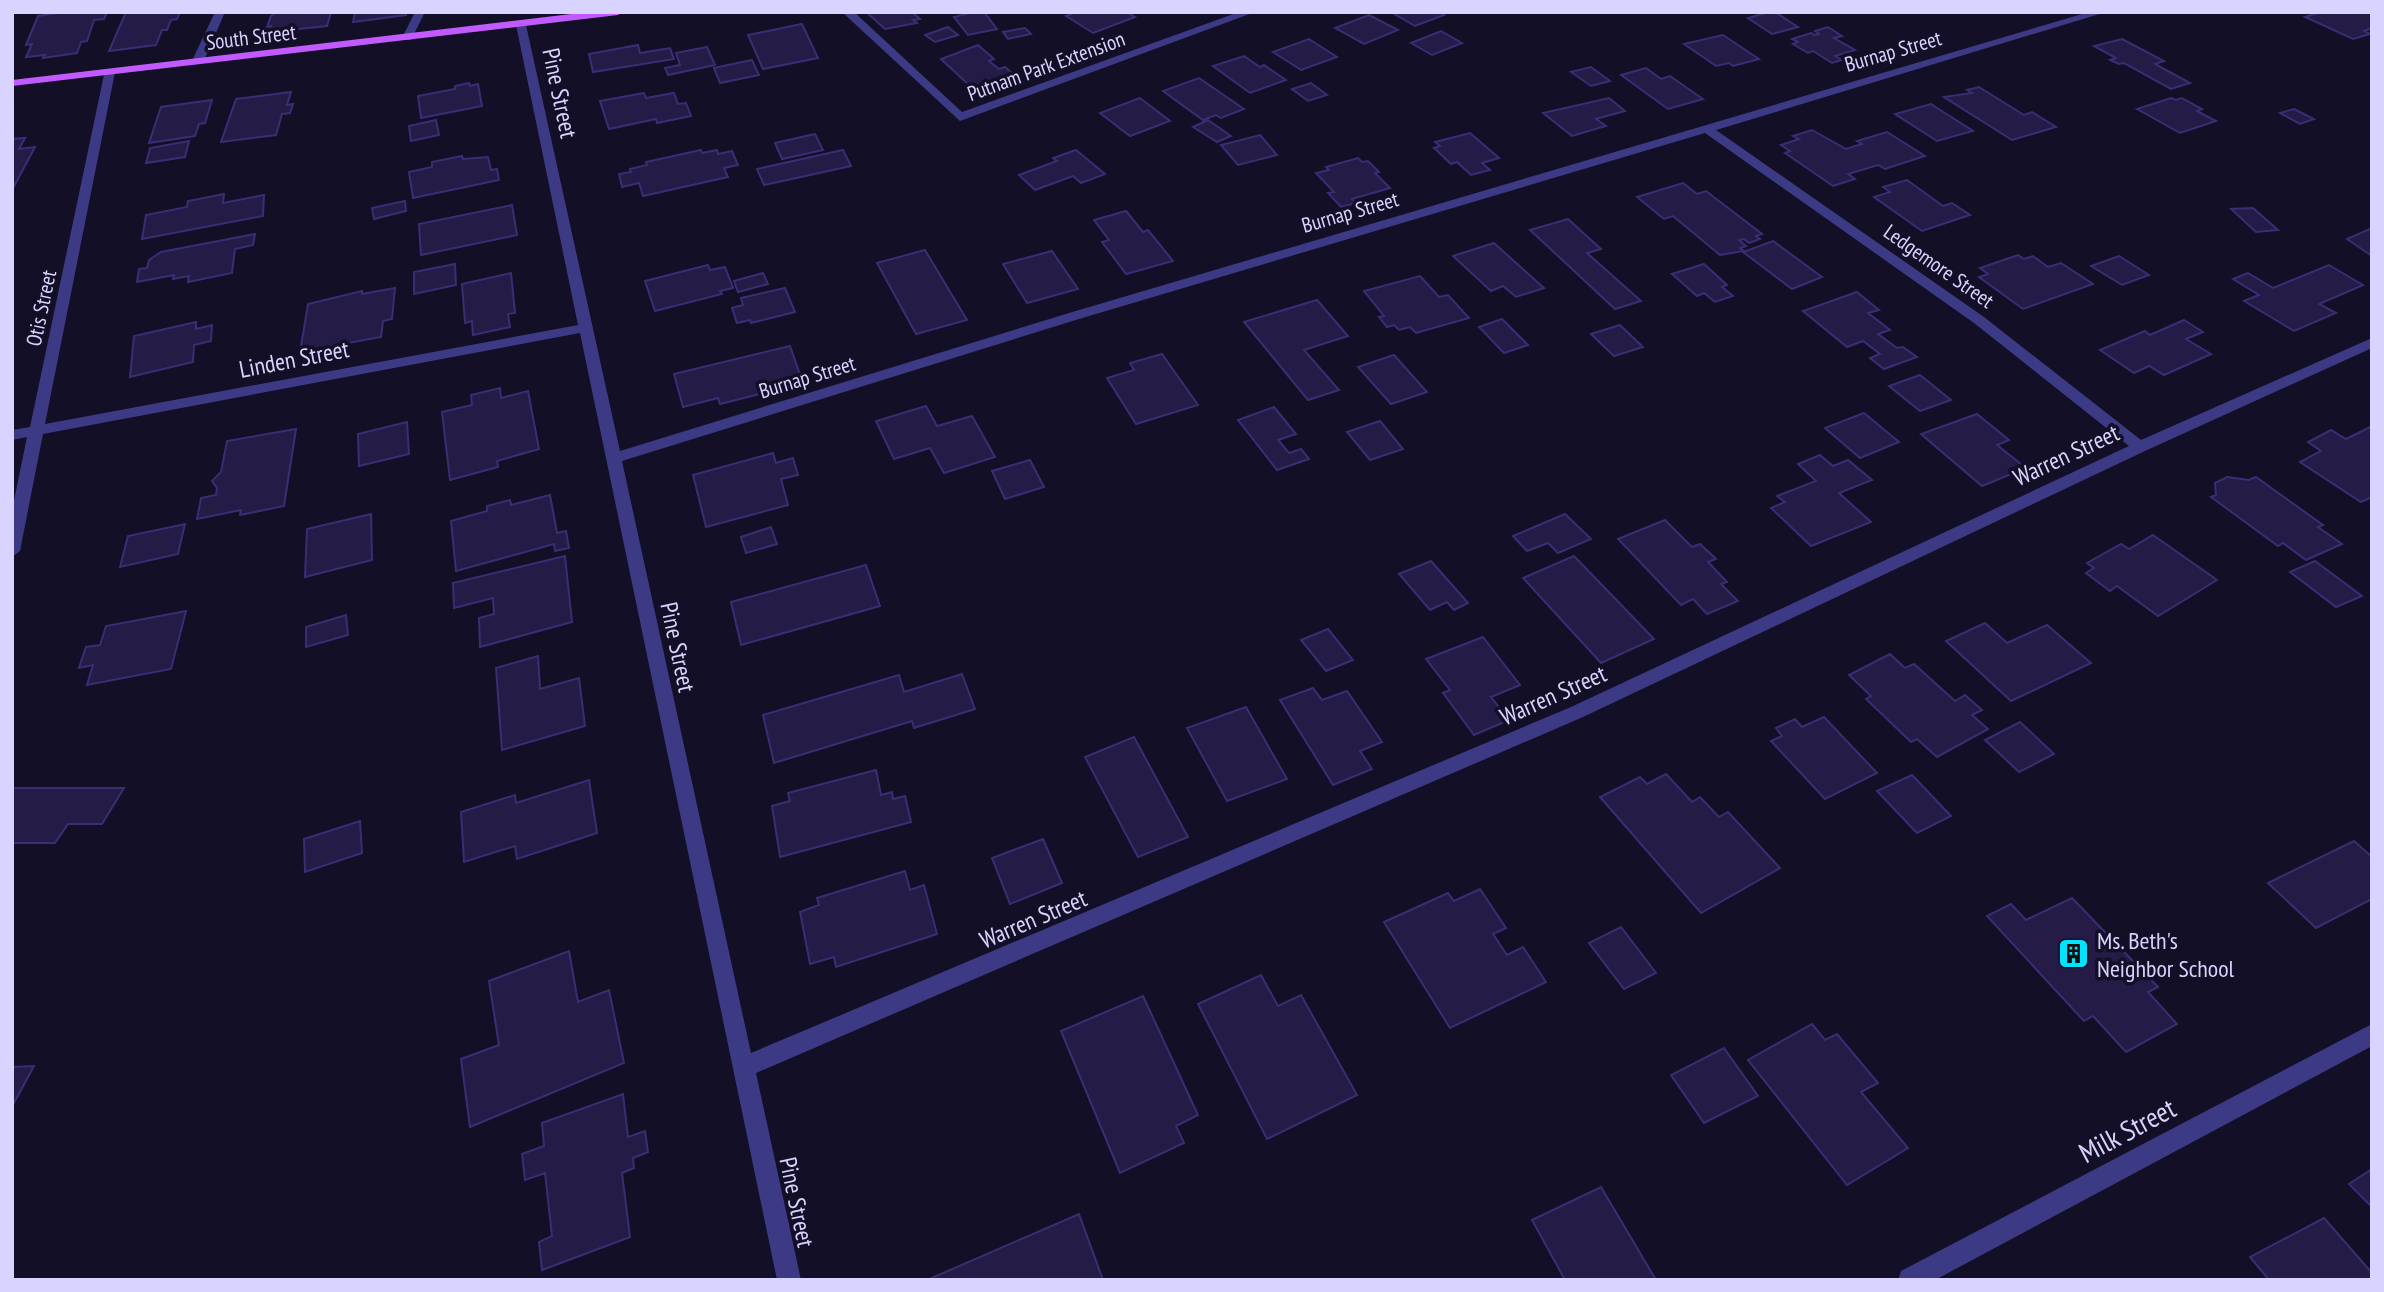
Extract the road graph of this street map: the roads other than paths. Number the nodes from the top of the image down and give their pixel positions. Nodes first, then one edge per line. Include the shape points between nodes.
1 (220, 12) edge
2 (420, 12) edge
3 (618, 12) edge
4 (848, 12) edge
5 (1250, 12) edge
6 (2101, 12) edge
7 (521, 25) junction
8 (407, 38) junction
9 (197, 63) junction
10 (109, 72) junction
11 (12, 83) edge
12 (1707, 129) junction
13 (584, 328) junction
14 (2372, 342) edge
15 (38, 430) junction
16 (12, 435) edge
17 (2140, 447) junction
18 (612, 459) junction
19 (12, 551) edge
20 (2372, 1034) edge
21 (743, 1067) junction
22 (789, 1280) edge
23 (1910, 1280) edge

1 - 9 street
2 - 8 street
3 - 7 main road, South Street
4 - 5 street, Putnam Park Extension via 960,117
6 - 12 street, Burnap Street
7 - 8 main road, South Street
7 - 13 street, Pine Street
8 - 9 main road, South Street
9 - 10 main road, South Street
10 - 11 main road, South Street
10 - 15 street, Otis Street
12 - 17 street, Ledgemore Street via 1979,320
12 - 18 street, Burnap Street
13 - 15 street, Linden Street
13 - 18 street, Pine Street
14 - 17 street, Warren Street
15 - 16 street, Linden Street
15 - 19 street, Otis Street
17 - 21 street, Warren Street via 1565,718
18 - 21 street, Pine Street
20 - 23 street, Milk Street
21 - 22 street, Pine Street

